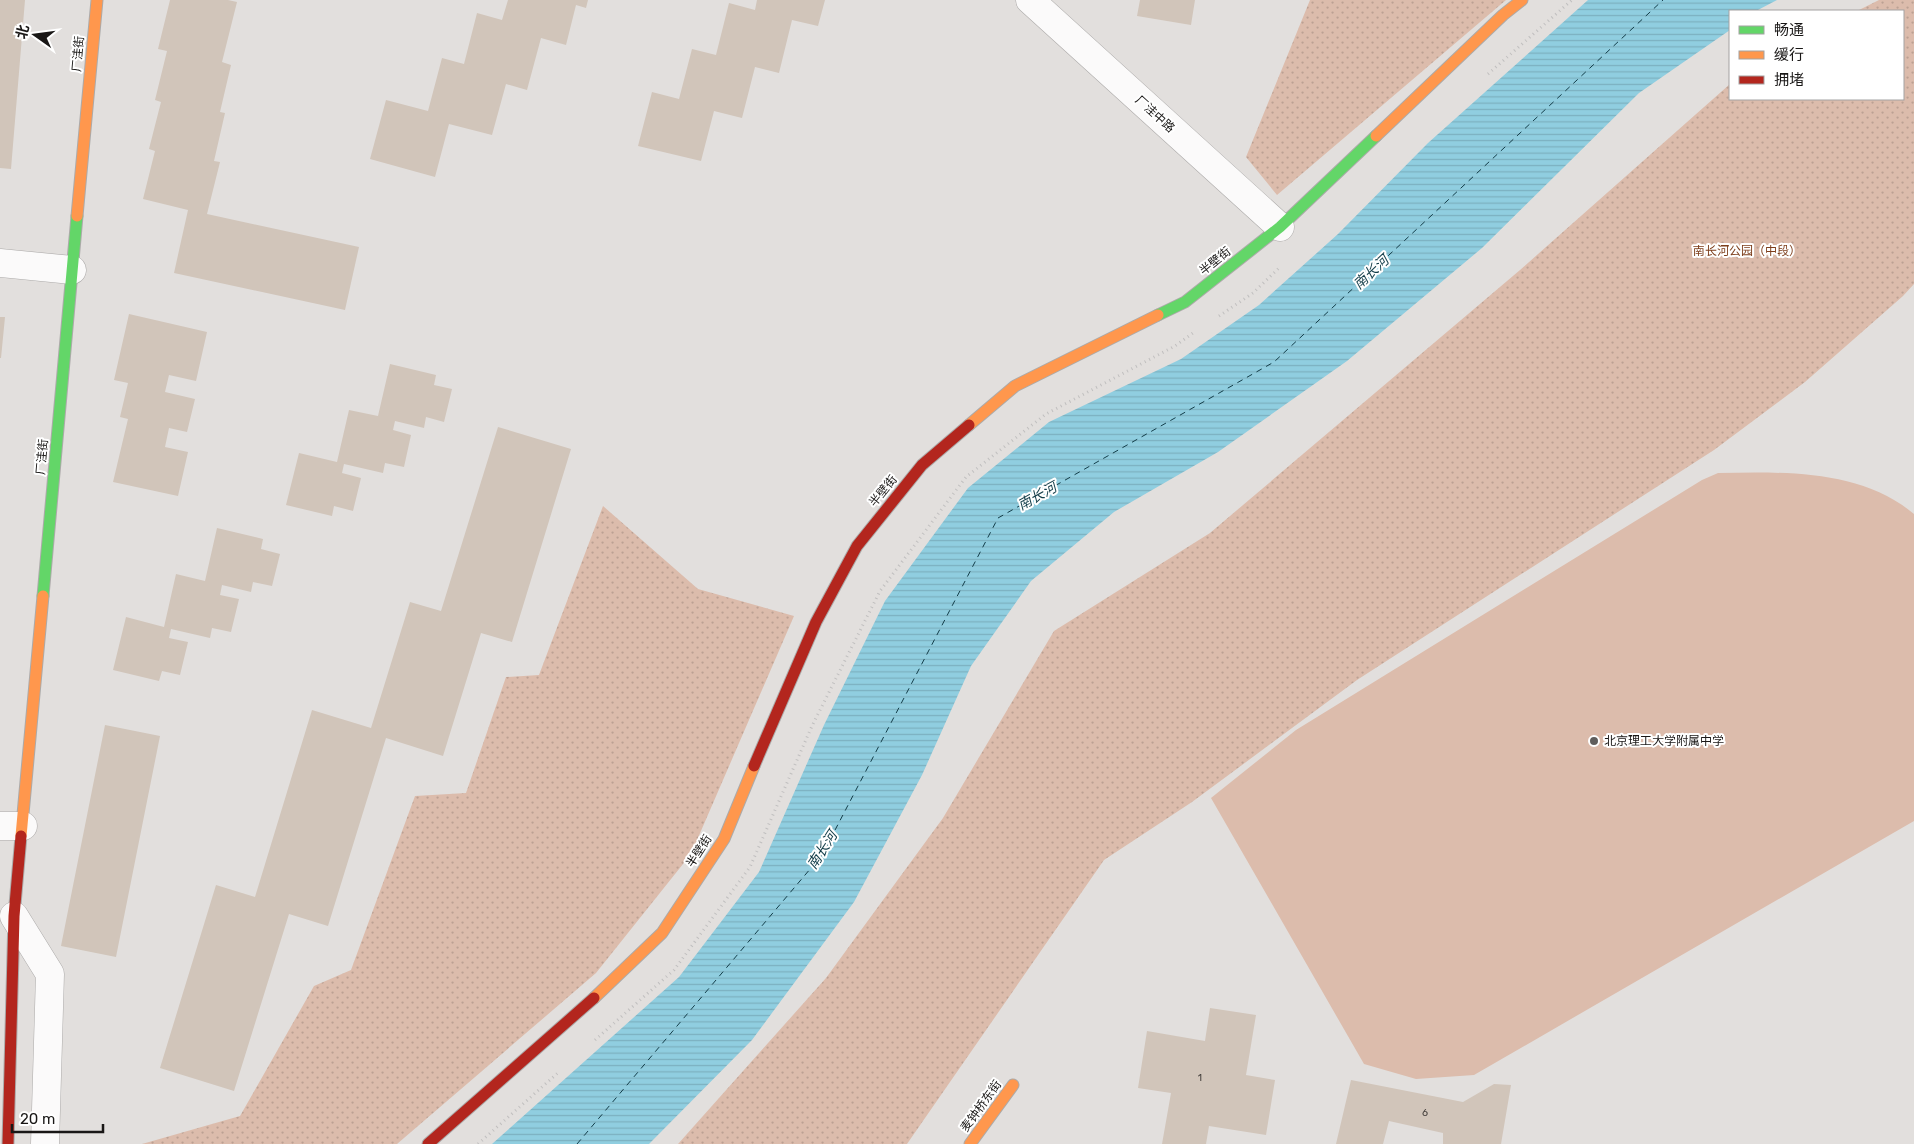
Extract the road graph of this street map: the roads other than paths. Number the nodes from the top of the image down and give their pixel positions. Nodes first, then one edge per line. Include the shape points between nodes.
1 (97, 0) edge
2 (1030, 0) edge
3 (1522, 0) edge
4 (1280, 227) junction
5 (0, 263) edge
6 (72, 270) junction
7 (11, 826) edge
8 (14, 916) junction
9 (7, 951) edge
10 (1013, 1085) dead end
11 (8, 1144) edge
12 (45, 1144) edge
13 (428, 1144) edge
14 (970, 1144) edge

1 - 6 street, 厂洼街
2 - 4 street, 厂洼中路
3 - 4 street, 半壁街
4 - 13 street, 半壁街 via 1186,302 1015,386 922,465 857,546 816,622 724,839 662,932 570,1020
5 - 6 street
6 - 7 street, 厂洼街
7 - 8 street, 厂洼街
8 - 9 street, 厂洼街
8 - 12 street via 50,974
9 - 11 street, 厂洼街
10 - 14 street, 麦钟桥东街

